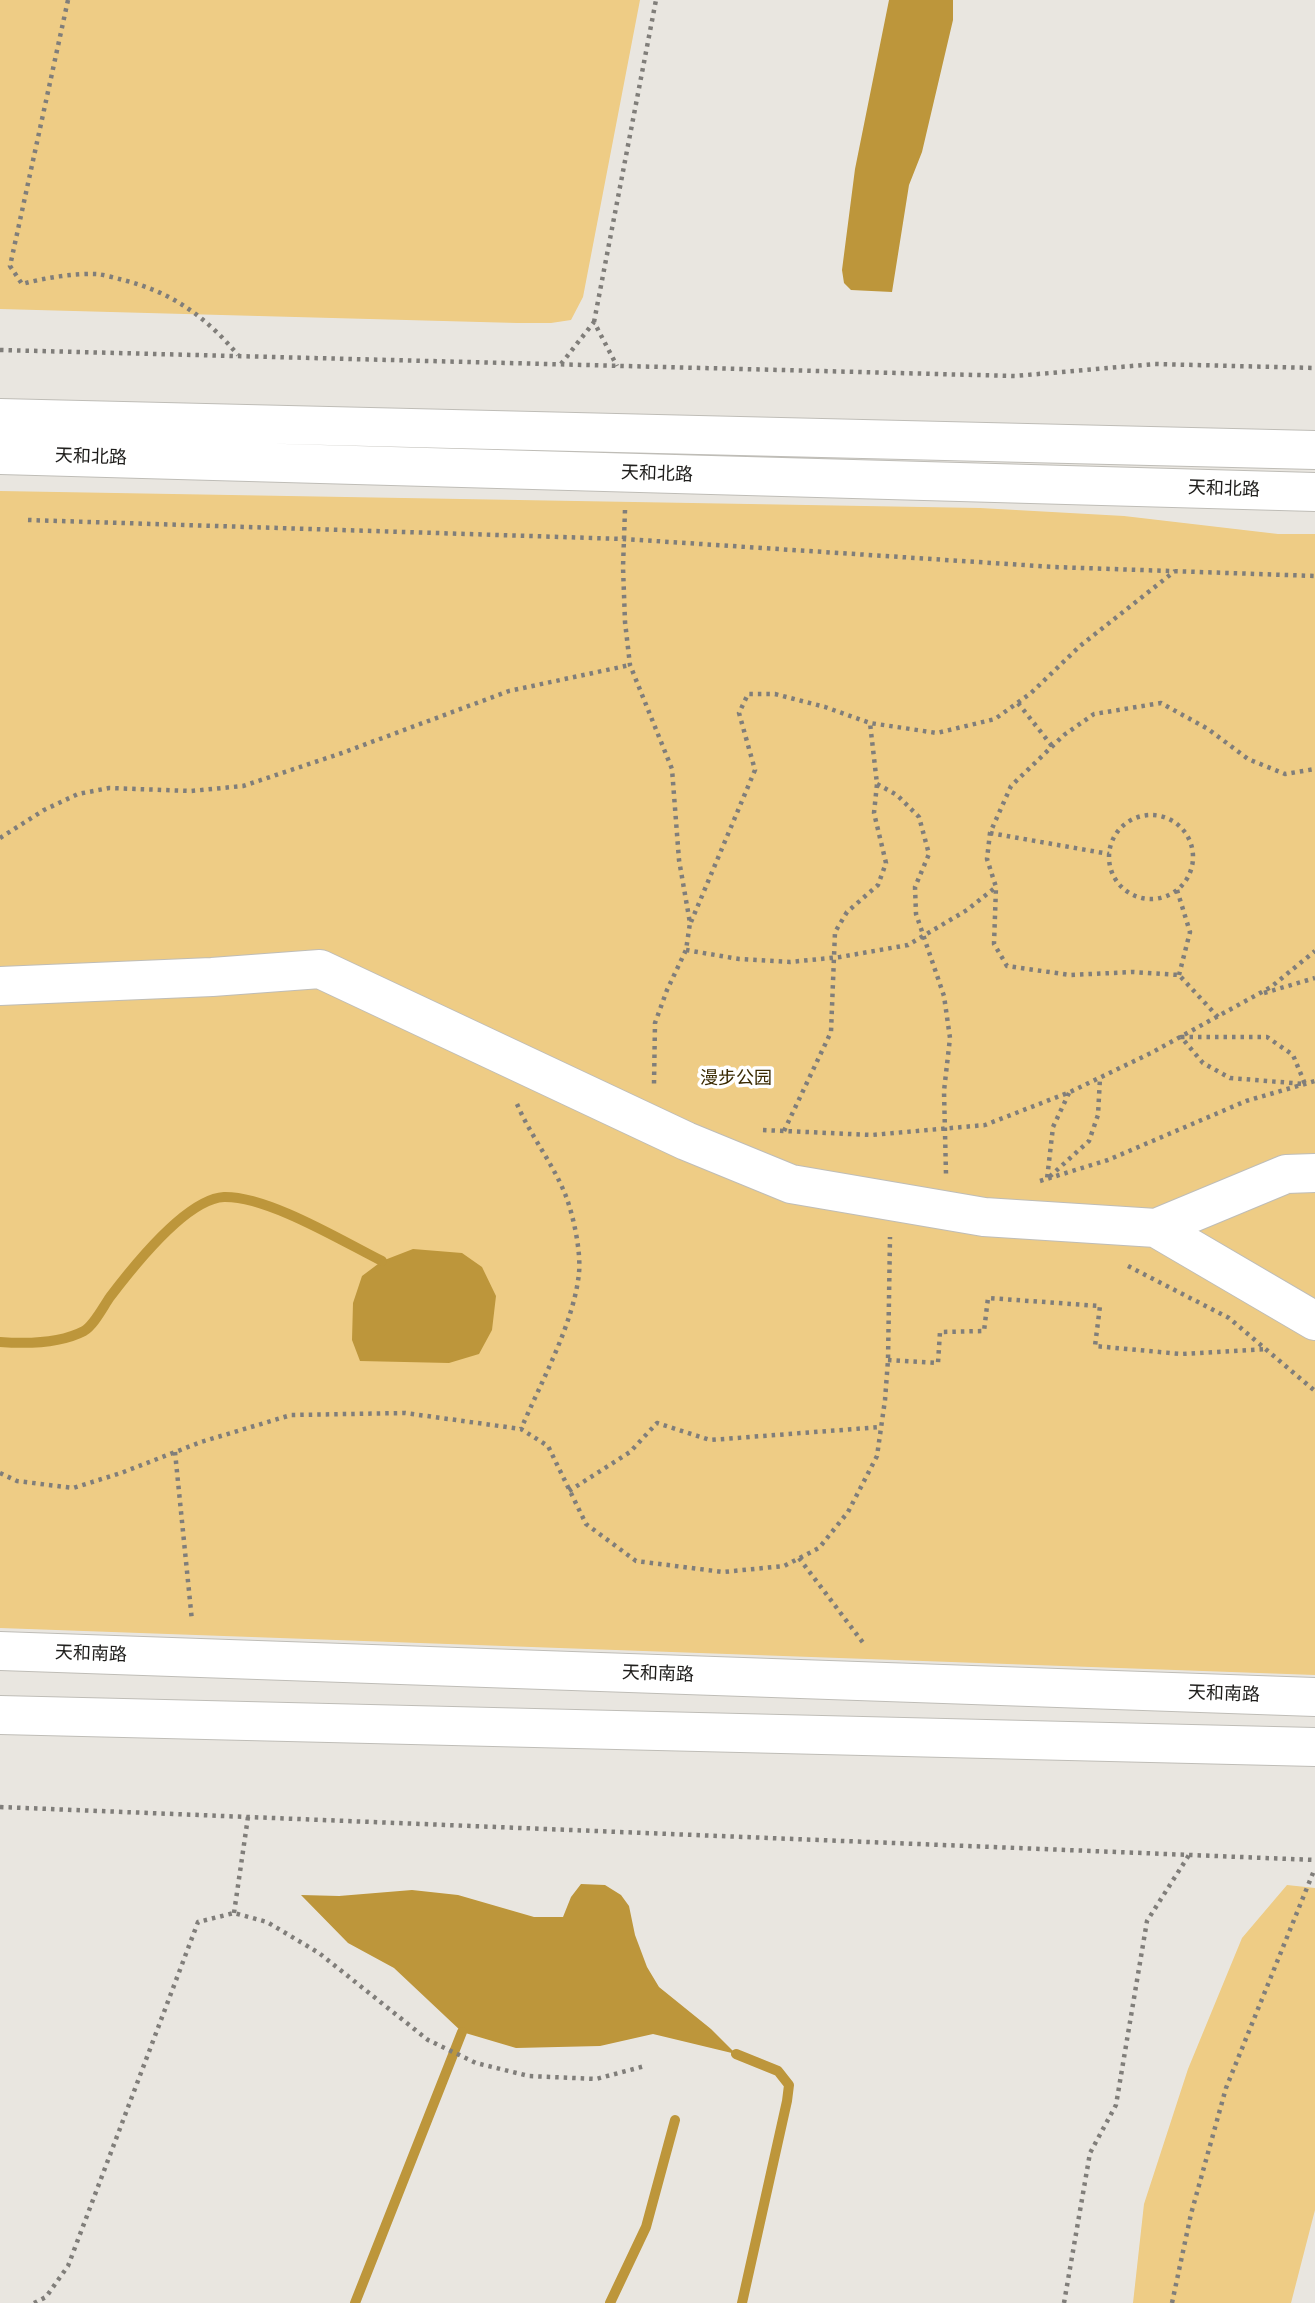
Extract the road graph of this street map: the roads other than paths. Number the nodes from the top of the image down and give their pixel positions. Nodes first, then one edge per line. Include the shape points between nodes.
1 (0, 418) edge
2 (1315, 450) edge
3 (0, 455) edge
4 (1315, 492) edge
5 (0, 986) edge
6 (1315, 1173) edge
7 (1156, 1228) junction
8 (1315, 1321) edge
9 (0, 1651) edge
10 (1315, 1697) edge
11 (0, 1715) edge
12 (1315, 1747) edge

1 - 2 street, 天和北路
3 - 4 street, 天和北路
5 - 7 street via 320,970 686,1141 791,1184 984,1217
6 - 7 street via 1286,1174
7 - 8 street
9 - 10 street, 天和南路
11 - 12 street

